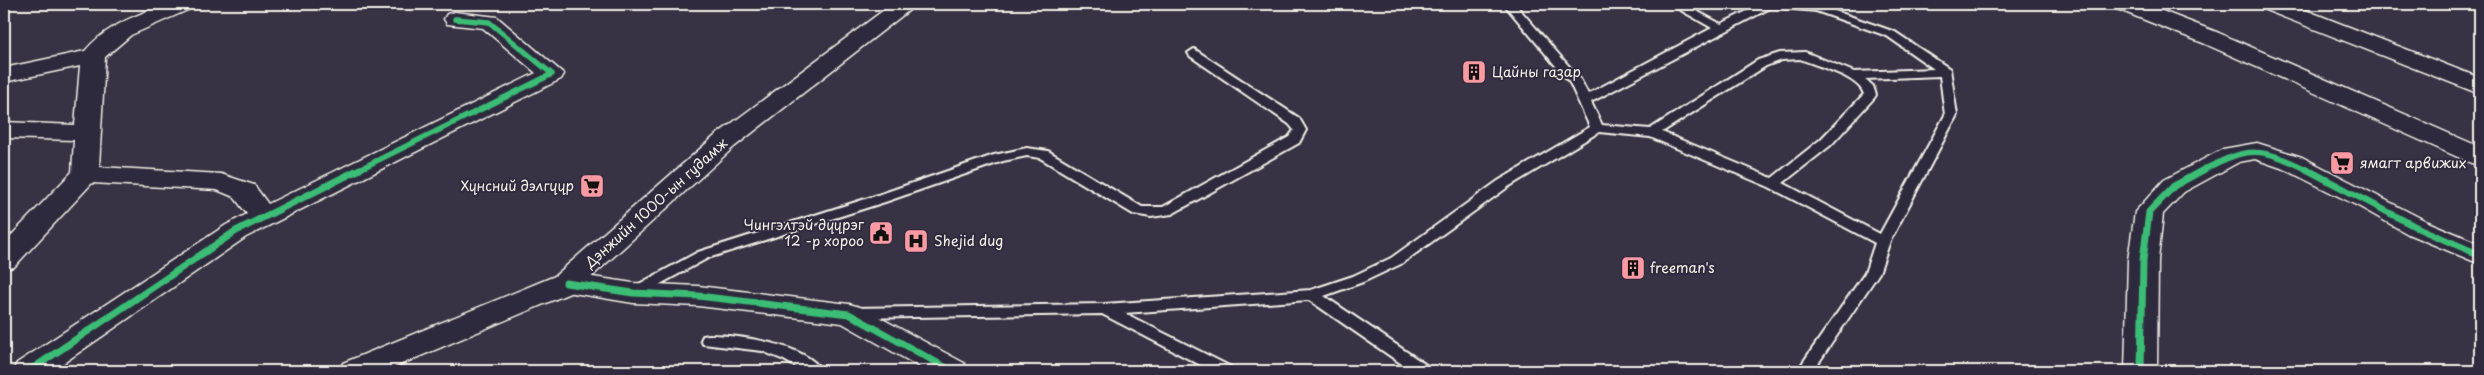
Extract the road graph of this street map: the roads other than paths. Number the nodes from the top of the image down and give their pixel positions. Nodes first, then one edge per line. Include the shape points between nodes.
1 (182, 4) edge
2 (906, 4) edge
3 (1509, 4) edge
4 (1675, 4) edge
5 (1769, 4) edge
6 (1774, 4) edge
7 (2125, 4) edge
8 (2271, 4) edge
9 (455, 19) dead end
10 (1720, 28) junction
11 (1194, 53) dead end
12 (93, 56) junction
13 (1946, 72) junction
14 (4, 75) edge
15 (1853, 76) junction
16 (2480, 87) edge
17 (1585, 100) junction
18 (1597, 128) junction
19 (4, 130) edge
20 (87, 133) junction
21 (1652, 133) junction
22 (2480, 157) edge
23 (85, 174) junction
24 (1774, 184) junction
25 (264, 217) junction
26 (1883, 241) junction
27 (2480, 255) edge
28 (4, 260) edge
29 (566, 283) junction
30 (633, 293) junction
31 (1312, 295) junction
32 (1104, 309) junction
33 (849, 314) junction
34 (709, 340) dead end
35 (947, 370) edge
36 (29, 371) edge
37 (355, 371) edge
38 (814, 371) edge
39 (1225, 371) edge
40 (1423, 371) edge
41 (1805, 371) edge
42 (2141, 371) edge

1 - 12 street via 116,32
2 - 29 street, Дэнжийн 1000-ын гудамж via 724,141
3 - 17 lane via 1576,82
4 - 10 lane
5 - 10 lane
6 - 13 lane via 1818,8 1891,34
7 - 22 street via 2211,38
8 - 16 street
9 - 25 street via 489,22 552,74
10 - 17 lane
11 - 30 lane via 1294,120 1300,130 1294,140 1167,211 1138,212 1043,154 1028,152 999,158 703,255
12 - 14 street
12 - 20 street
13 - 15 lane
13 - 26 lane via 1951,115
15 - 21 lane via 1801,55 1780,56 1762,62
15 - 24 lane via 1867,86 1870,96 1826,142
17 - 18 lane
18 - 21 lane
18 - 31 lane via 1503,184 1396,261 1358,280
19 - 20 street
20 - 23 street
21 - 24 lane
23 - 25 street via 221,182 244,191
23 - 28 street
24 - 26 lane
25 - 36 street via 236,231
26 - 41 lane via 1872,273
27 - 42 street via 2418,228 2370,200 2293,163 2257,151 2232,155 2174,186 2149,212 2143,260
29 - 30 street
29 - 37 street, Дэнжийн 1000-ын гудамж
30 - 33 street via 698,296
31 - 32 lane
31 - 40 lane
32 - 33 lane
32 - 39 lane
33 - 35 street
34 - 38 lane via 739,340 786,353

